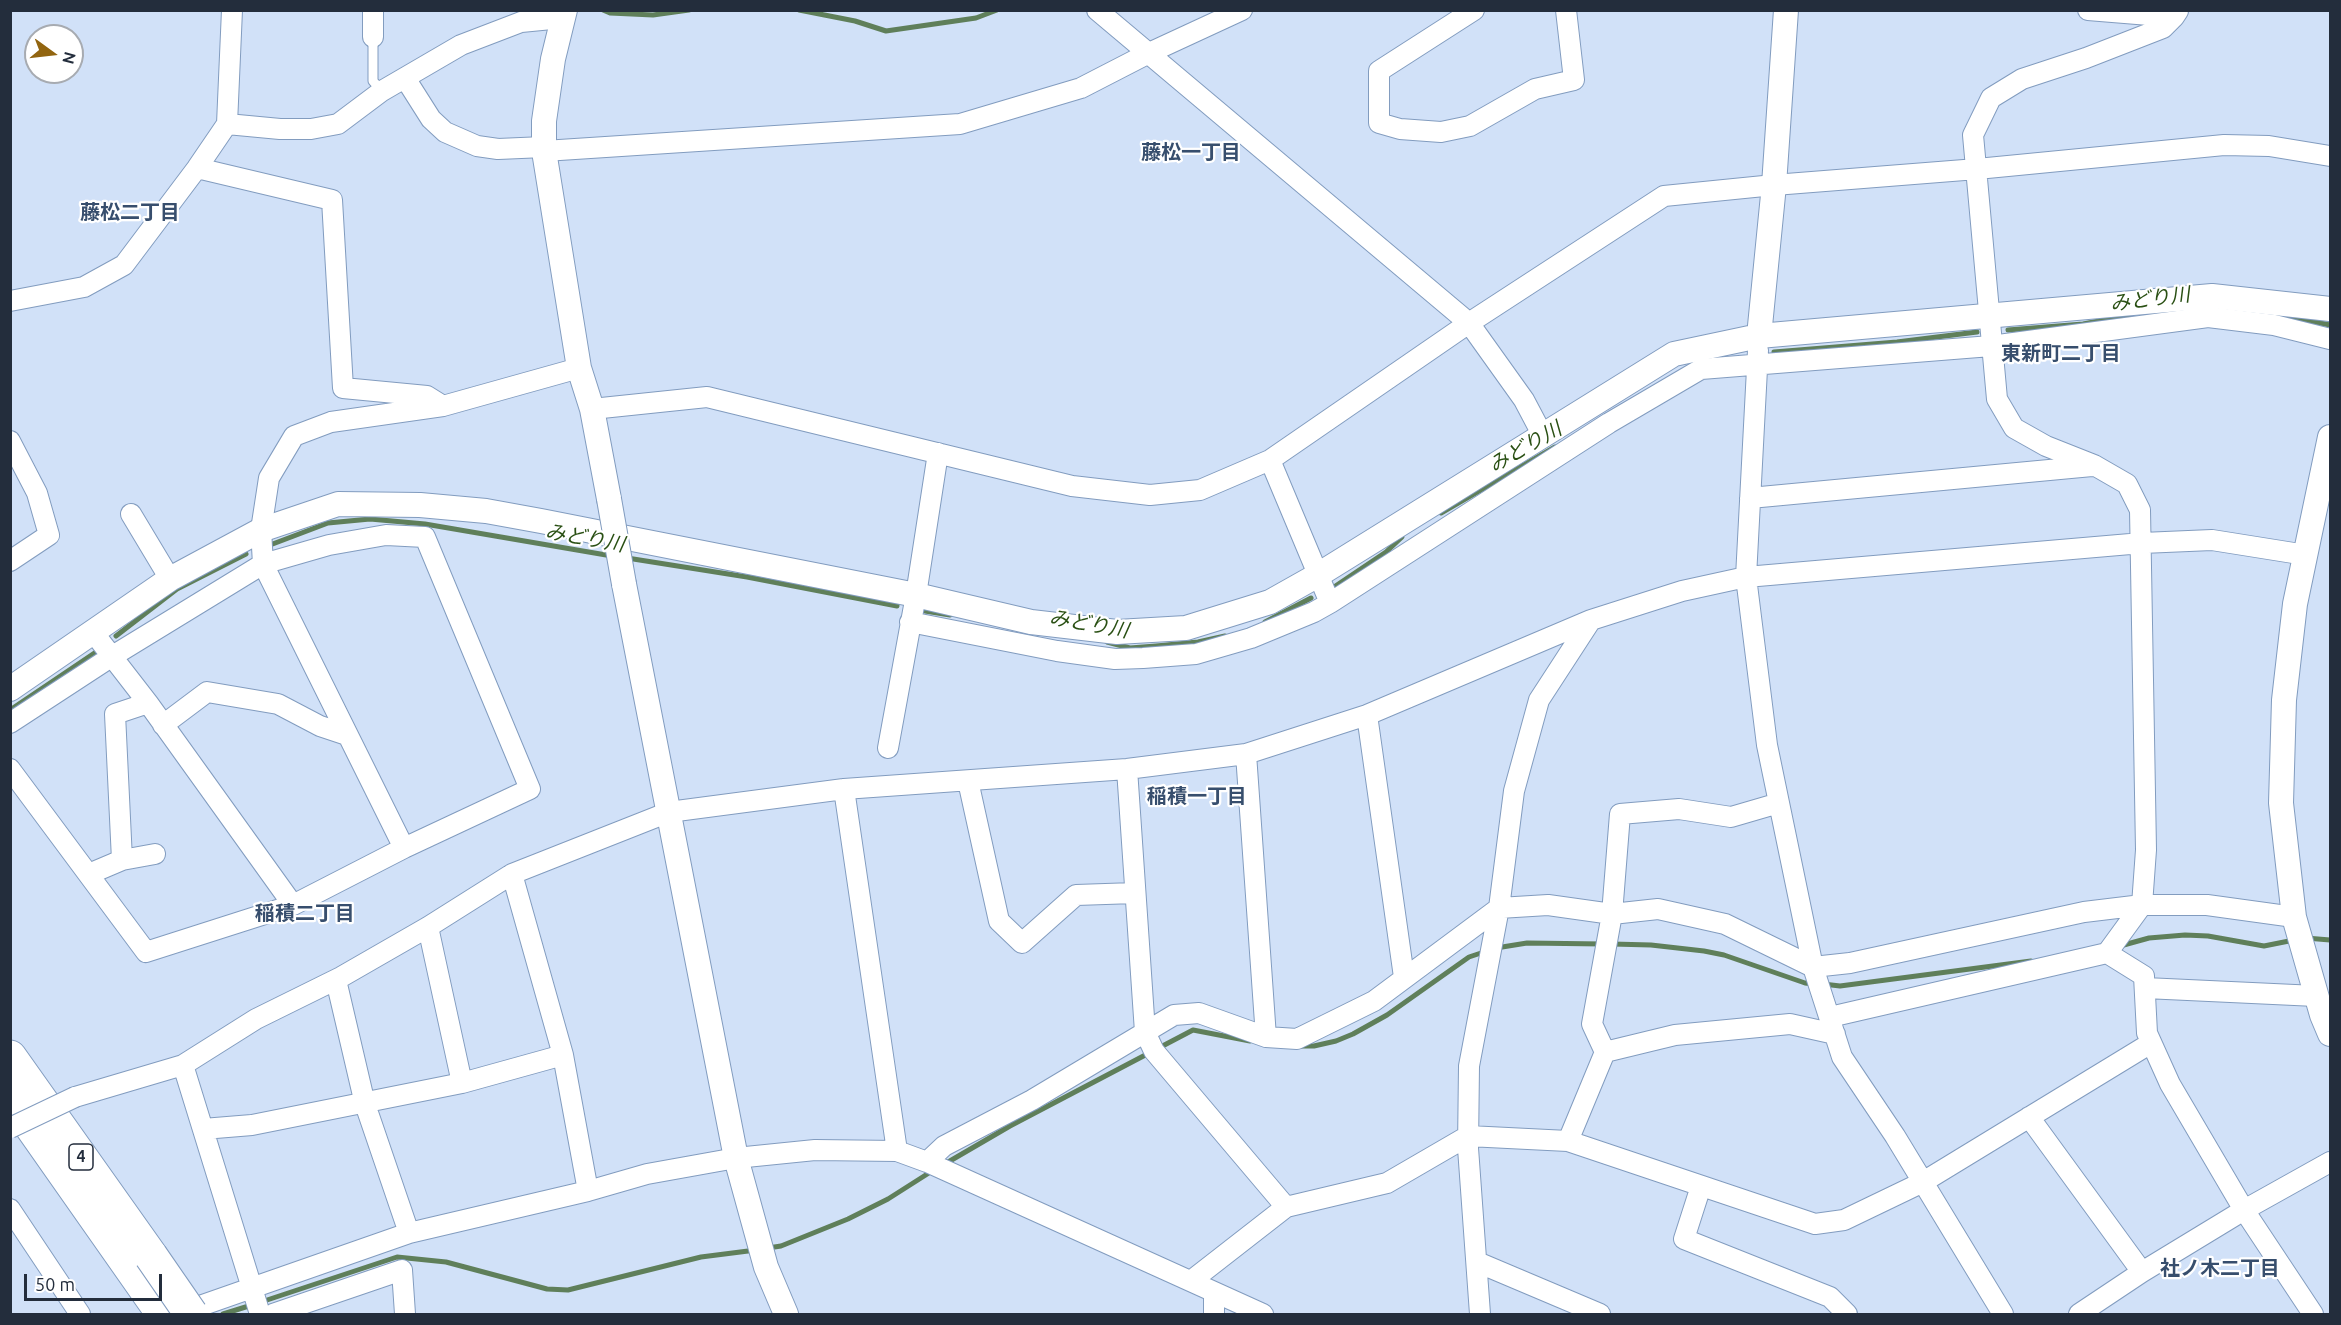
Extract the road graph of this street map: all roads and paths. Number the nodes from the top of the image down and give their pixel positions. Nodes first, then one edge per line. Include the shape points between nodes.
1 (232, 10) edge
2 (374, 10) edge
3 (1097, 10) edge
4 (1242, 10) edge
5 (1474, 10) edge
6 (1566, 10) edge
7 (1785, 10) edge
8 (2088, 10) edge
9 (564, 14) edge
10 (2176, 14) edge
11 (373, 37) joint
12 (1149, 53) junction
13 (405, 78) junction
14 (382, 91) junction
15 (227, 124) junction
16 (544, 149) junction
17 (2331, 156) edge
18 (197, 168) junction
19 (1977, 169) junction
20 (1774, 185) junction
21 (10, 301) edge
22 (2331, 309) edge
23 (1991, 315) junction
24 (1469, 323) junction
25 (1759, 336) junction
26 (2331, 339) edge
27 (1991, 346) junction
28 (1758, 363) junction
29 (579, 368) junction
30 (443, 406) junction
31 (592, 409) junction
32 (1543, 436) junction
33 (2331, 436) edge
34 (10, 441) edge
35 (938, 453) junction
36 (1270, 460) junction
37 (2094, 465) junction
38 (1750, 498) junction
39 (131, 514) dead end
40 (261, 530) junction
41 (2142, 543) junction
42 (2306, 555) junction
43 (10, 561) edge
44 (262, 564) junction
45 (1318, 575) junction
46 (1746, 577) junction
47 (170, 579) junction
48 (916, 595) junction
49 (1330, 603) junction
50 (1591, 620) junction
51 (910, 622) junction
52 (93, 632) junction
53 (111, 657) junction
54 (10, 689) edge
55 (148, 703) junction
56 (1367, 715) junction
57 (10, 723) edge
58 (164, 725) junction
59 (347, 735) junction
60 (888, 748) dead end
61 (1246, 754) junction
62 (10, 769) edge
63 (1127, 769) junction
64 (968, 781) junction
65 (844, 789) junction
66 (1779, 803) junction
67 (669, 812) junction
68 (404, 848) junction
69 (155, 854) dead end
70 (122, 860) junction
71 (89, 874) junction
72 (512, 874) junction
73 (1136, 893) junction
74 (293, 905) junction
75 (2142, 905) junction
76 (1499, 908) junction
77 (1612, 914) junction
78 (2296, 922) junction
79 (428, 927) junction
80 (2107, 953) junction
81 (1813, 966) junction
82 (1404, 977) junction
83 (336, 980) junction
84 (2145, 988) junction
85 (2316, 996) junction
86 (1832, 1025) junction
87 (1145, 1032) junction
88 (2331, 1034) edge
89 (1266, 1037) junction
90 (2151, 1043) junction
91 (1605, 1052) junction
92 (563, 1055) junction
93 (10, 1057) edge
94 (183, 1065) junction
95 (462, 1083) junction
96 (10, 1096) edge
97 (365, 1104) junction
98 (2029, 1117) junction
99 (10, 1128) edge
100 (203, 1129) junction
101 (1468, 1136) junction
102 (1568, 1142) junction
103 (897, 1151) junction
104 (736, 1158) junction
105 (927, 1162) junction
106 (2331, 1162) edge
107 (1923, 1182) junction
108 (1701, 1186) junction
109 (588, 1191) junction
110 (1286, 1207) junction
111 (10, 1209) edge
112 (2244, 1210) junction
113 (410, 1233) junction
114 (1477, 1262) junction
115 (142, 1263) junction
116 (2142, 1272) junction
117 (1191, 1281) junction
118 (253, 1288) junction
119 (1214, 1292) junction
120 (80, 1314) edge
121 (163, 1314) edge
122 (177, 1314) edge
123 (191, 1314) edge
124 (260, 1314) edge
125 (273, 1314) edge
126 (405, 1314) edge
127 (786, 1314) edge
128 (1214, 1314) edge
129 (1263, 1314) edge
130 (1480, 1314) edge
131 (1600, 1314) edge
132 (1847, 1314) edge
133 (2003, 1314) edge
134 (2079, 1314) edge
135 (2313, 1314) edge

1 - 15 street
2 - 11 street
3 - 12 street
4 - 12 street
5 - 6 street via 1379,71 1379,123 1441,132 1470,126 1534,89 1574,80
7 - 20 street
8 - 10 street
9 - 13 street via 522,22 461,45
9 - 16 street via 553,59
10 - 19 street via 2163,28 2022,79 1991,98 1973,135
11 - 14 lane via 374,81
12 - 16 street via 1081,88 960,124
12 - 24 street
13 - 14 street
13 - 16 street via 431,119 445,132 477,146
14 - 15 street via 338,124 311,129
15 - 18 street
16 - 29 street
17 - 19 street via 2269,146 2224,145
18 - 21 street via 124,265 84,287
18 - 30 street via 332,200 343,388 427,396
19 - 20 street
19 - 23 street
20 - 24 street via 1664,196
20 - 25 street
22 - 23 street via 2211,296
23 - 25 street
23 - 27 street
24 - 32 street via 1524,400
24 - 36 street
25 - 28 street
25 - 32 street via 1674,354
26 - 27 street via 2274,325 2208,317
27 - 28 street
27 - 37 street via 1997,399 2014,428
28 - 38 street
28 - 49 street via 1701,369 1609,423
29 - 30 street
29 - 31 street
30 - 40 street via 330,422 294,436 270,478
31 - 35 street via 707,397
31 - 67 street, bridge
32 - 45 street
33 - 42 street
34 - 43 street via 37,492 49,535
35 - 36 street via 1072,486 1150,495 1200,489
35 - 48 street
36 - 45 street
37 - 38 street
37 - 41 street via 2127,484 2140,510
38 - 46 street
39 - 47 street
40 - 44 street
40 - 47 street
40 - 48 street via 338,504 420,505 486,512
41 - 42 street via 2212,540
41 - 46 street
41 - 75 street via 2146,850
42 - 78 street via 2295,604 2284,700 2281,803
44 - 53 street
44 - 59 street
44 - 68 street via 386,535 425,537 530,789
45 - 48 street via 1270,602 1185,628 1117,632 1031,622
45 - 49 street
46 - 50 street via 1682,591
46 - 66 street via 1767,745
47 - 52 street
48 - 51 street
49 - 51 street via 1251,638 1196,654 1143,658 1115,659 1057,651
50 - 56 street
50 - 76 street via 1539,700 1514,791
51 - 60 street
52 - 53 street
52 - 54 street
53 - 55 street
53 - 57 street
55 - 58 street
55 - 70 street via 115,714
56 - 61 street
56 - 82 street
58 - 59 street via 207,692 278,704
58 - 74 street
59 - 68 street
61 - 63 street
61 - 89 street
62 - 71 street
63 - 64 street
63 - 73 street
64 - 65 street
64 - 73 street via 999,921 1022,943 1076,895
65 - 67 street
65 - 103 street
66 - 77 street via 1731,817 1679,809 1620,814
66 - 81 street
67 - 72 street
67 - 104 street
68 - 74 street
69 - 70 street
70 - 71 street
71 - 74 street via 146,952
72 - 79 street
72 - 92 street
73 - 87 street
75 - 78 street via 2206,905
75 - 80 street
75 - 81 street via 2084,912 1851,963
76 - 77 street via 1548,905
76 - 82 street
76 - 101 street via 1469,1066
77 - 81 street via 1658,909 1725,924
77 - 91 street via 1592,1024
78 - 85 street
79 - 83 street
79 - 95 street
80 - 84 street via 2144,976
80 - 86 street
81 - 86 street
82 - 89 street via 1374,1001 1297,1039
83 - 94 street via 256,1019
83 - 97 street
84 - 85 street
84 - 90 street
85 - 88 street
86 - 91 street via 1790,1024 1675,1035
86 - 107 street via 1842,1057
87 - 89 street via 1174,1015 1199,1013
87 - 105 street via 1032,1100 944,1146
87 - 110 street via 1154,1051
90 - 98 street
90 - 112 street via 2170,1084
91 - 102 street
92 - 95 street
92 - 109 street
93 - 115 highway, 4
94 - 99 street, bridge via 75,1097
94 - 100 street
95 - 97 street
96 - 115 highway, 4
97 - 100 street via 252,1125
97 - 113 street
98 - 107 street
98 - 116 street
100 - 118 street
101 - 102 street
101 - 110 street via 1387,1183
101 - 114 street
102 - 108 street
103 - 104 street via 815,1150
103 - 105 street
104 - 109 street via 647,1173
104 - 127 street via 766,1267
105 - 117 street
106 - 112 street
107 - 108 street via 1844,1220 1815,1224
107 - 133 street
108 - 132 street via 1684,1239 1830,1297
109 - 113 street
110 - 117 street
111 - 120 street
112 - 116 street
112 - 135 street
113 - 118 street
114 - 130 street
114 - 131 street
115 - 121 highway, 4
115 - 123 highway, 4, bridge
116 - 134 street
117 - 119 street
118 - 122 street
118 - 124 street
119 - 128 street
119 - 129 street
125 - 126 street via 402,1270

